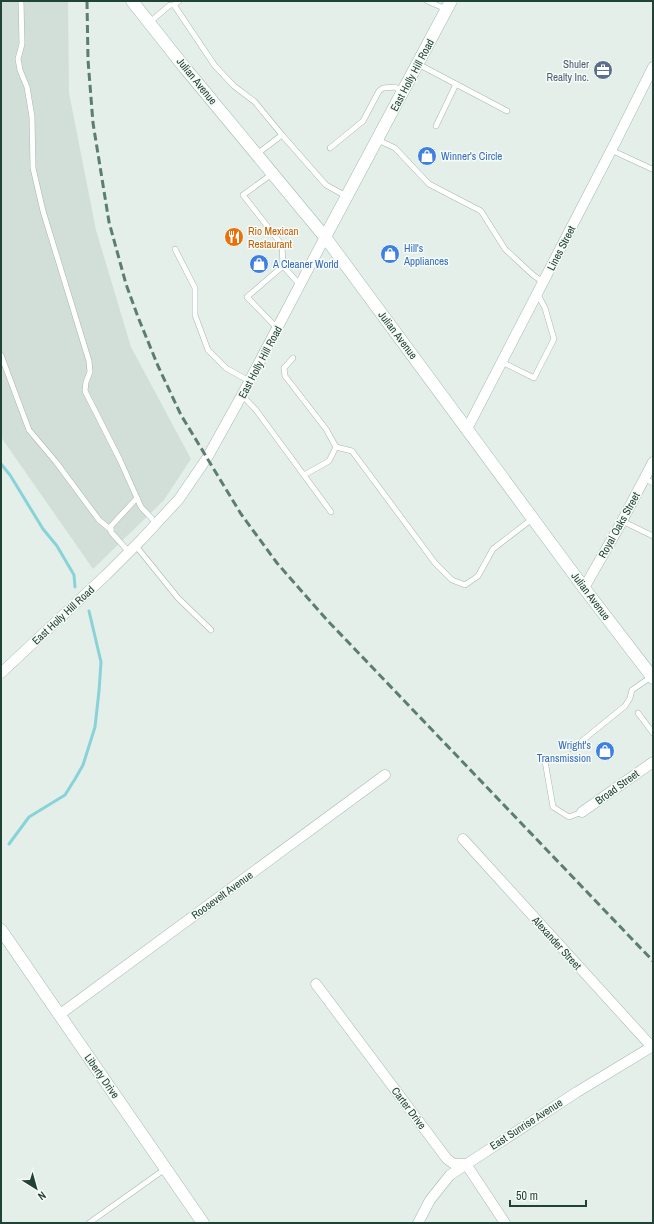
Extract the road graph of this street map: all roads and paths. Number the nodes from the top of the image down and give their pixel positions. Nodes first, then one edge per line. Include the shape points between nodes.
1 (21, 1) edge
2 (132, 1) edge
3 (179, 1) edge
4 (427, 1) edge
5 (172, 3) edge
6 (449, 5) edge
7 (149, 23) junction
8 (418, 64) junction
9 (653, 66) edge
10 (456, 84) junction
11 (403, 92) junction
12 (507, 111) dead end
13 (436, 126) dead end
14 (282, 135) junction
15 (378, 140) junction
16 (330, 148) dead end
17 (611, 150) junction
18 (257, 155) junction
19 (652, 170) dead end
20 (272, 174) junction
21 (347, 197) junction
22 (325, 238) junction
23 (175, 249) dead end
24 (283, 266) junction
25 (543, 282) junction
26 (300, 285) junction
27 (537, 293) junction
28 (277, 328) junction
29 (1, 355) edge
30 (293, 358) dead end
31 (502, 362) junction
32 (249, 381) junction
33 (242, 395) junction
34 (467, 429) junction
35 (336, 447) junction
36 (653, 462) edge
37 (304, 475) junction
38 (649, 480) edge
39 (137, 498) junction
40 (331, 512) dead end
41 (533, 518) junction
42 (622, 521) junction
43 (157, 524) junction
44 (111, 530) junction
45 (653, 536) edge
46 (133, 549) junction
47 (584, 588) junction
48 (211, 630) dead end
49 (1, 673) edge
50 (652, 677) edge
51 (638, 713) dead end
52 (653, 733) edge
53 (572, 749) dead end
54 (545, 761) dead end
55 (653, 762) edge
56 (385, 775) dead end
57 (582, 812) joint
58 (463, 838) dead end
59 (1, 930) edge
60 (316, 984) dead end
61 (59, 1015) junction
62 (652, 1047) edge
63 (466, 1164) junction
64 (166, 1169) junction
65 (89, 1223) edge
66 (203, 1223) edge
67 (418, 1223) edge
68 (505, 1223) edge

1 - 39 lane via 22,44 18,58 27,87 32,117 33,168 43,212 89,361 90,372 85,391
2 - 7 street, Julian Avenue
3 - 5 lane
4 - 6 lane
5 - 7 lane
5 - 14 lane via 216,66 234,86 255,102
6 - 8 street, East Holly Hill Road
7 - 18 street, Julian Avenue
8 - 10 lane
8 - 11 street, East Holly Hill Road
9 - 17 street, Lines Street
10 - 12 lane
10 - 13 lane
11 - 15 street, East Holly Hill Road
11 - 16 lane via 395,87 379,91 363,121
14 - 18 lane
14 - 21 lane via 326,185
15 - 21 street, East Holly Hill Road
15 - 25 lane via 395,148 429,184 481,211 505,249
17 - 19 lane
17 - 25 street, Lines Street
18 - 20 street, Julian Avenue
20 - 22 street, Julian Avenue
20 - 24 lane via 243,196 282,245
21 - 22 street, East Holly Hill Road
22 - 26 street, East Holly Hill Road
22 - 34 street, Julian Avenue
23 - 32 lane via 195,288 195,316 208,350 226,368
24 - 26 lane
24 - 28 lane via 247,297
25 - 27 street, Lines Street
26 - 28 street, East Holly Hill Road
27 - 31 street, Lines Street
27 - 31 lane via 545,308 554,339 551,345 534,378
28 - 32 street, East Holly Hill Road
29 - 44 lane via 29,430 98,520
30 - 35 lane via 284,368 285,376 326,429
31 - 34 street, Lines Street
32 - 33 street, East Holly Hill Road
33 - 37 lane
33 - 43 street, East Holly Hill Road via 207,458 179,499
34 - 41 street, Julian Avenue
35 - 37 lane via 329,461
35 - 41 lane via 352,451 435,563 452,580 465,584 478,576 493,549
36 - 38 street, Royal Oaks Street
37 - 40 lane
38 - 42 street, Royal Oaks Street
39 - 43 lane via 140,507
39 - 44 lane via 110,526
41 - 47 street, Julian Avenue
42 - 45 lane
42 - 47 street, Royal Oaks Street
43 - 46 street, East Holly Hill Road
44 - 46 lane
46 - 48 lane
46 - 49 street, East Holly Hill Road
47 - 50 street, Julian Avenue
50 - 53 lane via 632,690 625,706
51 - 52 lane
54 - 57 lane via 553,807 569,817
55 - 57 street, Broad Street
56 - 61 street, Roosevelt Avenue
58 - 62 street, Alexander Street
59 - 61 street, Liberty Drive
60 - 63 street, Carter Drive via 448,1159 454,1164
61 - 64 street, Liberty Drive
62 - 63 street, East Sunrise Avenue
63 - 67 street, East Sunrise Avenue via 450,1175 430,1200
63 - 68 street
64 - 65 lane
64 - 66 street, Liberty Drive

